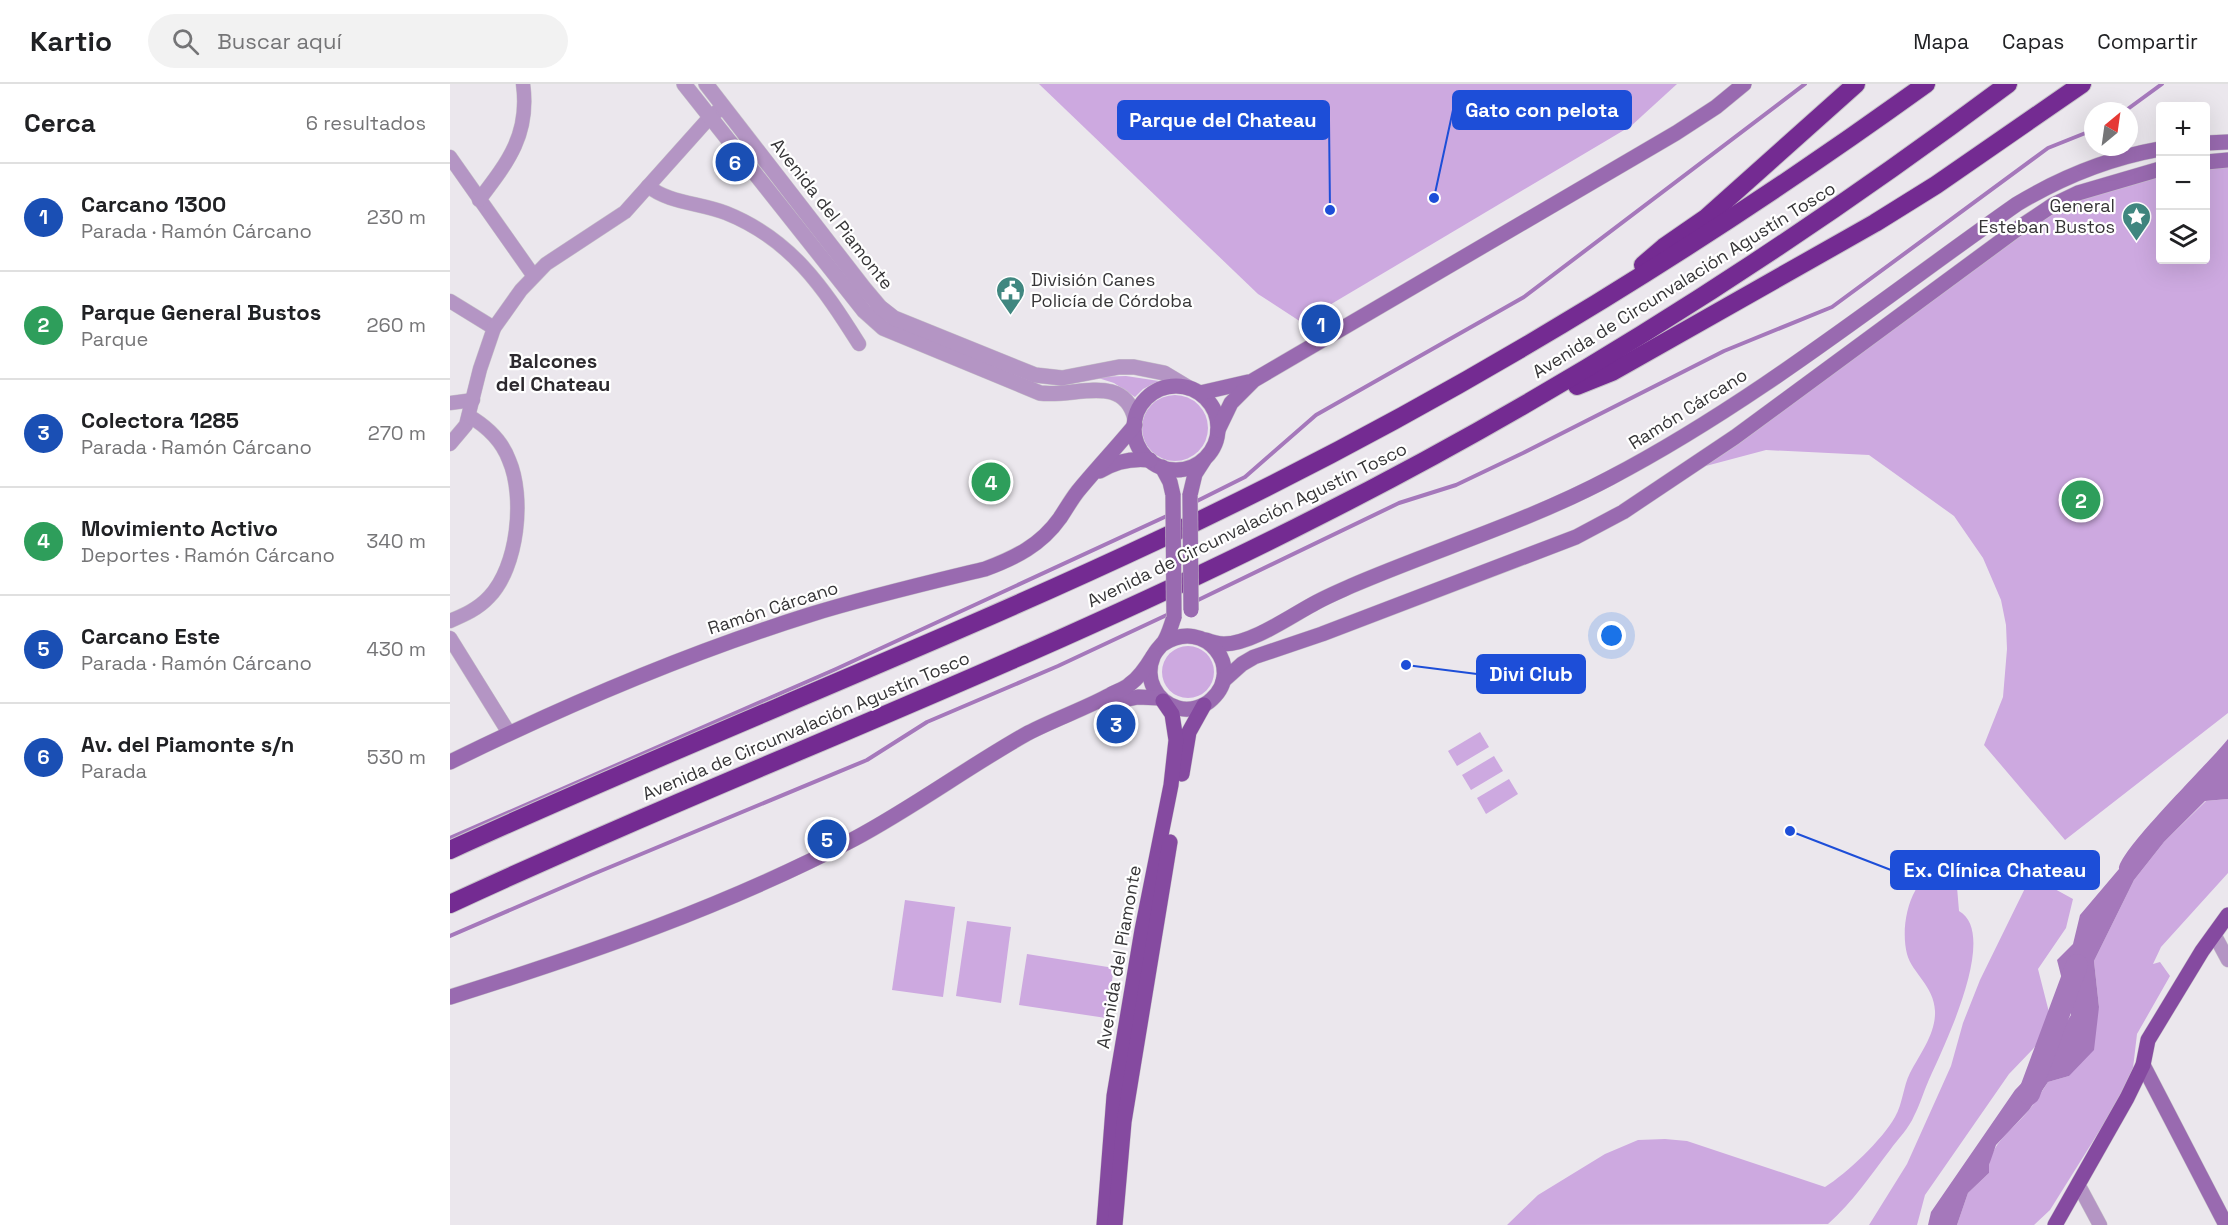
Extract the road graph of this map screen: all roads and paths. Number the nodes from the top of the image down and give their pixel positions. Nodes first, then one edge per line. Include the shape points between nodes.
1 (523, 84) edge
2 (684, 84) edge
3 (706, 84) edge
4 (1743, 84) edge
5 (1856, 84) edge
6 (1926, 84) edge
7 (2008, 84) edge
8 (2082, 84) edge
9 (724, 106) junction
10 (710, 117) junction
11 (2228, 142) edge
12 (2210, 143) edge
13 (2156, 150) edge
14 (450, 157) edge
15 (2228, 160) edge
16 (2210, 162) edge
17 (2156, 170) edge
18 (648, 186) junction
19 (479, 200) junction
20 (533, 275) junction
21 (450, 301) edge
22 (1598, 304) junction
23 (494, 328) junction
24 (859, 344) dead end
25 (1254, 380) junction
26 (1195, 391) junction
27 (473, 400) junction
28 (450, 403) edge
29 (469, 416) junction
30 (1506, 416) junction
31 (1135, 422) junction
32 (1218, 430) junction
33 (450, 444) edge
34 (1204, 460) junction
35 (1156, 464) junction
36 (1089, 478) junction
37 (450, 621) edge
38 (450, 638) edge
39 (1204, 639) junction
40 (1158, 650) junction
41 (1223, 681) junction
42 (1162, 699) junction
43 (1204, 705) junction
44 (1083, 709) junction
45 (509, 733) junction
46 (450, 762) edge
47 (450, 850) edge
48 (450, 904) edge
49 (2228, 915) edge
50 (2214, 934) junction
51 (2228, 960) edge
52 (450, 997) edge
53 (2143, 1065) junction
54 (2078, 1184) junction
55 (2220, 1222) edge
56 (1104, 1225) edge
57 (1115, 1225) edge
58 (2055, 1225) edge
59 (2100, 1225) edge

1 - 19 street via 525,101 518,142
2 - 10 street, Avenida del Piamonte
3 - 9 street, Avenida del Piamonte
4 - 25 main road via 1676,134
5 - 22 highway via 1706,218 1664,247
6 - 22 highway, Avenida de Circunvalación Agustín Tosco via 1842,145
7 - 30 highway, Avenida de Circunvalación Agustín Tosco via 1775,250 1585,371
8 - 30 highway via 1978,158 1875,223 1612,372
9 - 10 street
9 - 26 street, Avenida del Piamonte via 864,288 894,318 1035,375 1062,378 1134,367 1164,374
10 - 18 street
10 - 31 street, Avenida del Piamonte via 864,311 883,328 1040,393 1109,390 1127,400
11 - 12 main road
13 - 39 main road, Ramón Cárcano via 2091,166 2017,204 1732,407 1608,479 1533,515 1356,584 1238,642 1223,644
14 - 19 street
15 - 16 main road
17 - 41 main road via 2078,193 2053,205 1735,437 1623,512 1576,537 1254,657
18 - 20 street via 618,218
18 - 24 street via 661,196 728,213 775,242 820,284
19 - 20 street
20 - 23 street
21 - 23 street
22 - 47 highway, Avenida de Circunvalación Agustín Tosco via 1413,411 1156,541
23 - 27 street
25 - 26 main road
25 - 32 main road via 1231,403
26 - 31 main road via 1177,386 1155,392 1139,408
26 - 32 main road via 1214,410
27 - 28 street
27 - 29 street
29 - 33 street
29 - 37 street via 495,437 509,458 515,475 517,512 509,561 497,586 469,613
30 - 48 highway, Avenida de Circunvalación Agustín Tosco via 1315,519 1160,594
31 - 35 main road via 1137,443
31 - 36 main road, Ramón Cárcano
32 - 34 main road
34 - 35 main road via 1184,469
34 - 39 main road, bridge via 1195,474 1190,495 1192,623
35 - 36 main road, Ramón Cárcano via 1139,459 1121,461
35 - 40 main road, bridge via 1170,482 1173,495 1174,616
36 - 45 main road, Ramón Cárcano via 1046,534 1012,559 810,614 614,686
38 - 45 street
39 - 40 main road via 1182,636
39 - 41 main road via 1223,662
40 - 42 main road via 1150,667 1150,678
40 - 44 main road via 1130,684
41 - 43 main road
42 - 43 main road via 1183,709
42 - 44 main road via 1138,697
42 - 56 main road, Avenida del Piamonte via 1174,723 1173,774 1114,1096
43 - 57 main road, Avenida del Piamonte via 1189,732 1155,930 1124,1122
44 - 52 main road via 1028,733 901,813 792,870 660,925
45 - 46 main road, Ramón Cárcano
49 - 50 main road
50 - 51 street
50 - 53 main road via 2148,1040
53 - 54 main road
53 - 55 main road
54 - 58 main road
54 - 59 street

